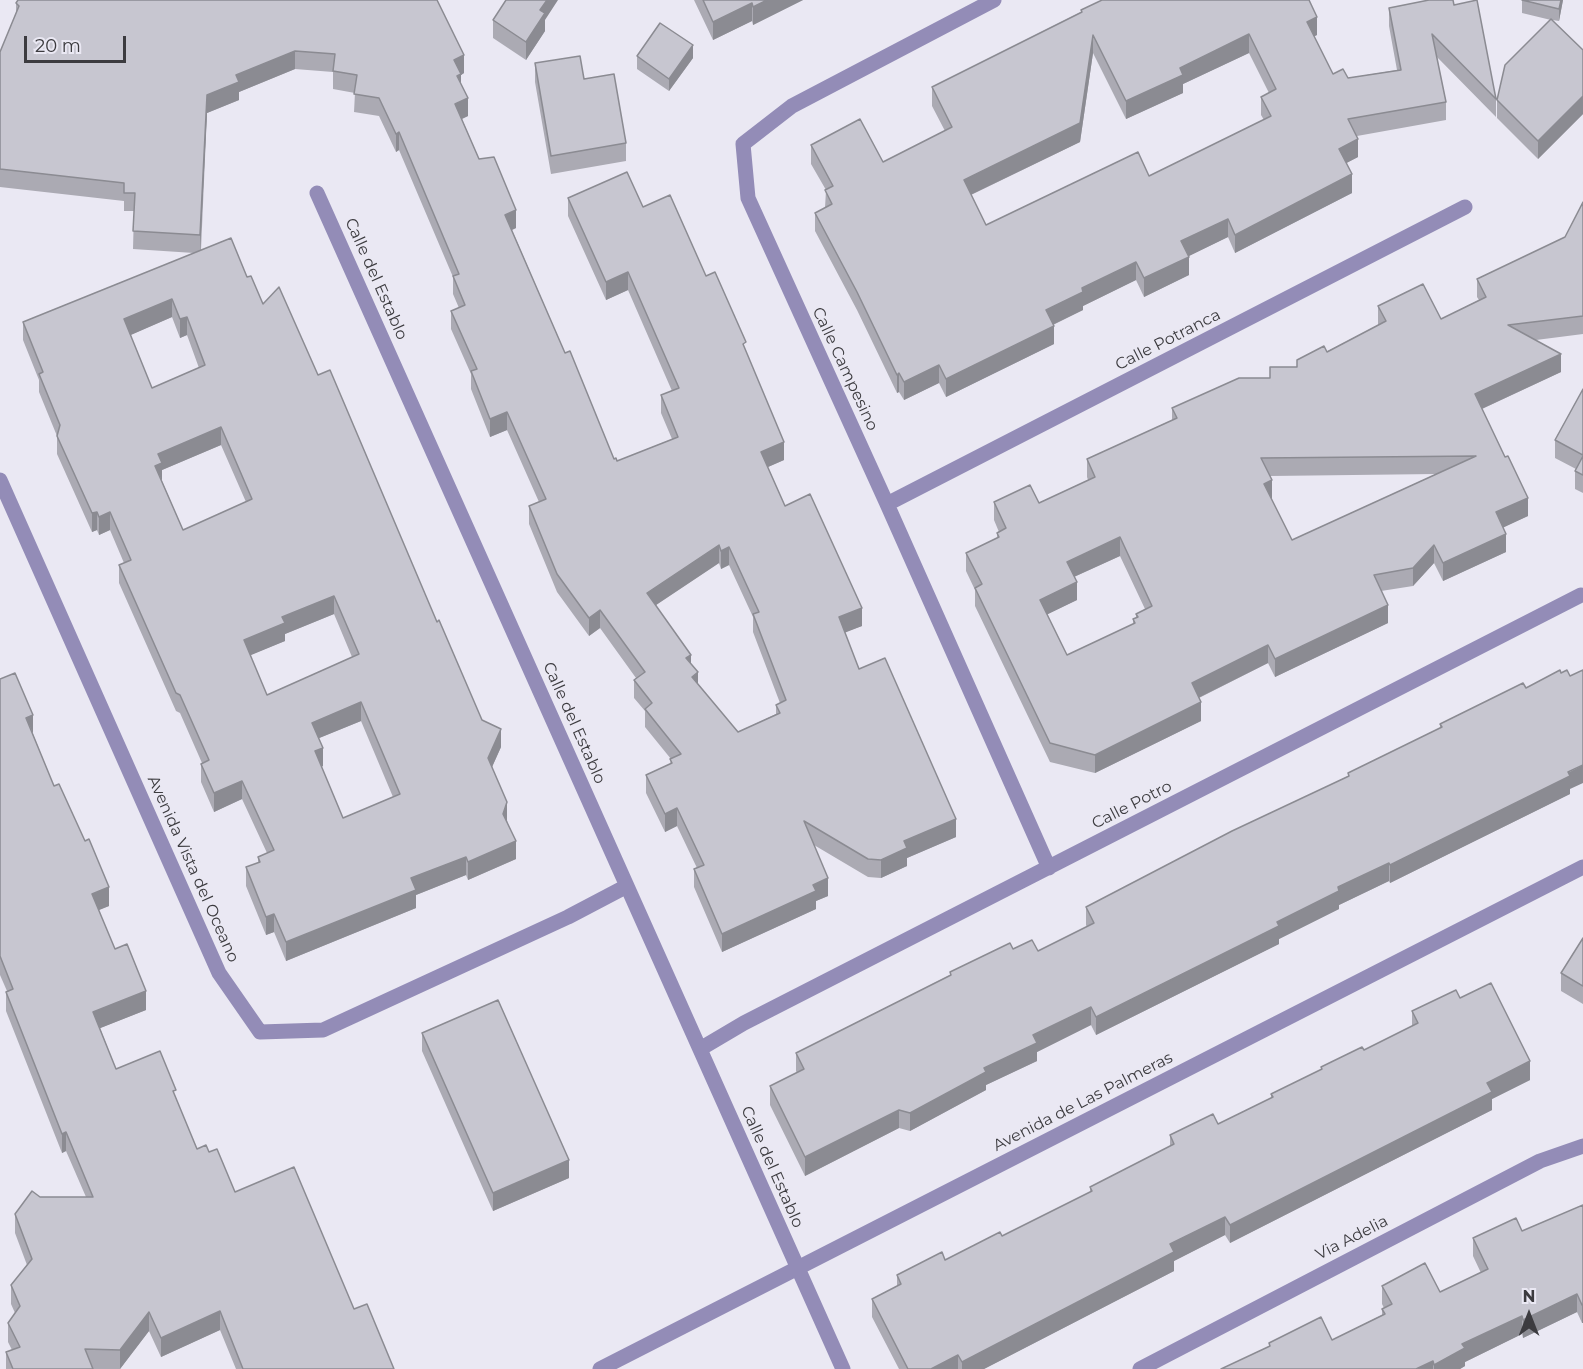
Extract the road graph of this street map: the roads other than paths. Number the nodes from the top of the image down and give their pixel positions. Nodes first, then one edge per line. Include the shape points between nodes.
1 (994, 0) edge
2 (317, 193) dead end
3 (1465, 207) dead end
4 (0, 480) edge
5 (887, 504) junction
6 (1581, 595) dead end
7 (1583, 867) edge
8 (1049, 868) junction
9 (627, 886) junction
10 (700, 1049) junction
11 (1583, 1146) edge
12 (798, 1268) junction
13 (600, 1369) edge
14 (843, 1369) edge
15 (1140, 1369) edge

1 - 5 street, Calle Campesino via 792,106 743,144 748,198
2 - 9 street, Calle del Establo
3 - 5 street, Calle Potranca
4 - 9 street, Avenida Vista del Oceano via 219,973 260,1032 323,1030
5 - 8 street, Calle Campesino
6 - 8 street, Calle Potro
7 - 12 street, Avenida de Las Palmeras
8 - 10 street, Calle Potro
9 - 10 street, Calle del Establo
10 - 12 street, Calle del Establo
11 - 15 street, Via Adelia via 1540,1161
12 - 13 street, Avenida de Las Palmeras
12 - 14 street, Calle del Establo

